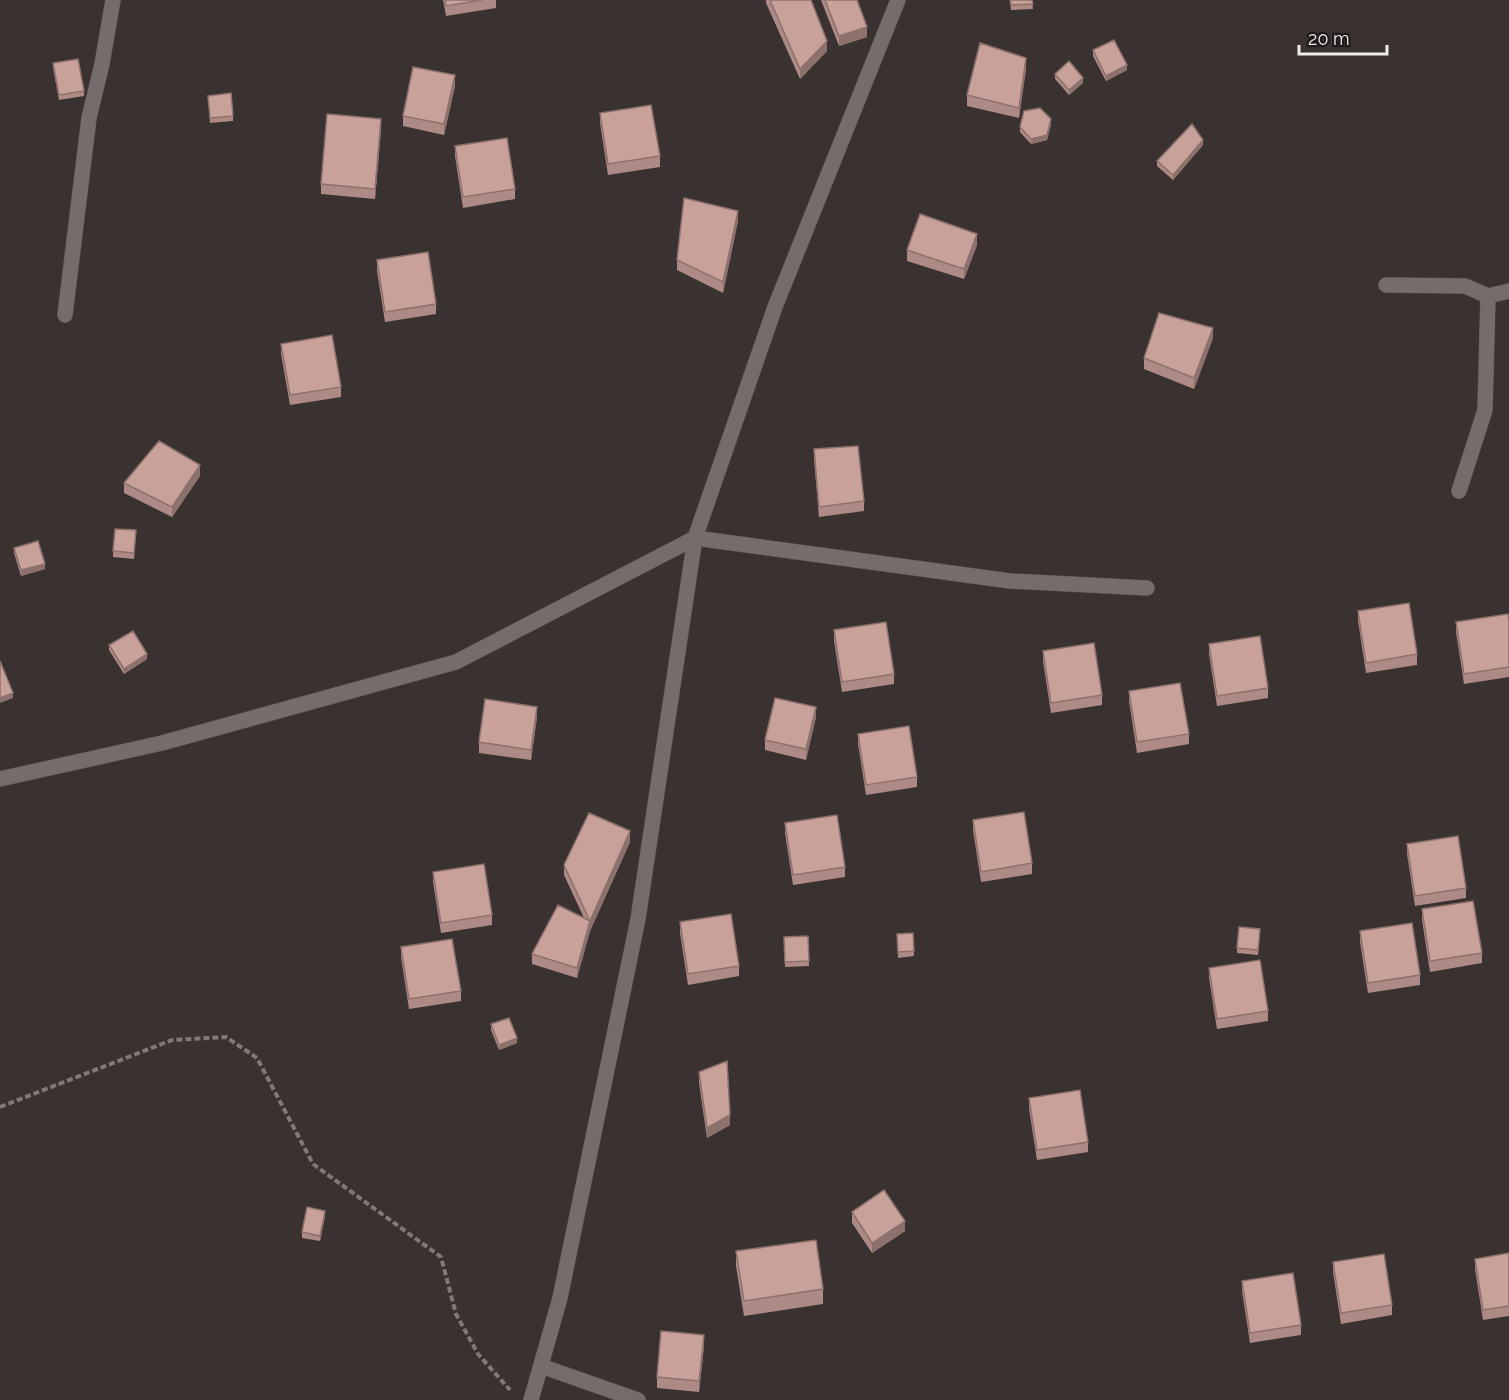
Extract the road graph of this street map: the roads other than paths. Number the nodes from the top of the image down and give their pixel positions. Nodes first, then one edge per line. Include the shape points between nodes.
1 (113, 0) edge
2 (898, 0) edge
3 (1386, 285) dead end
4 (1509, 291) edge
5 (1488, 296) junction
6 (65, 315) dead end
7 (1459, 491) dead end
8 (696, 538) junction
9 (1147, 588) dead end
10 (0, 779) edge
11 (541, 1365) junction
12 (531, 1400) edge
13 (638, 1400) edge

1 - 6 street via 89,118
2 - 8 street via 775,307
3 - 5 street via 1465,286
4 - 5 street
5 - 7 street via 1485,410
8 - 9 street via 1010,581
8 - 10 street via 456,662 162,743
8 - 11 street via 638,919 560,1298
11 - 12 street
11 - 13 street

